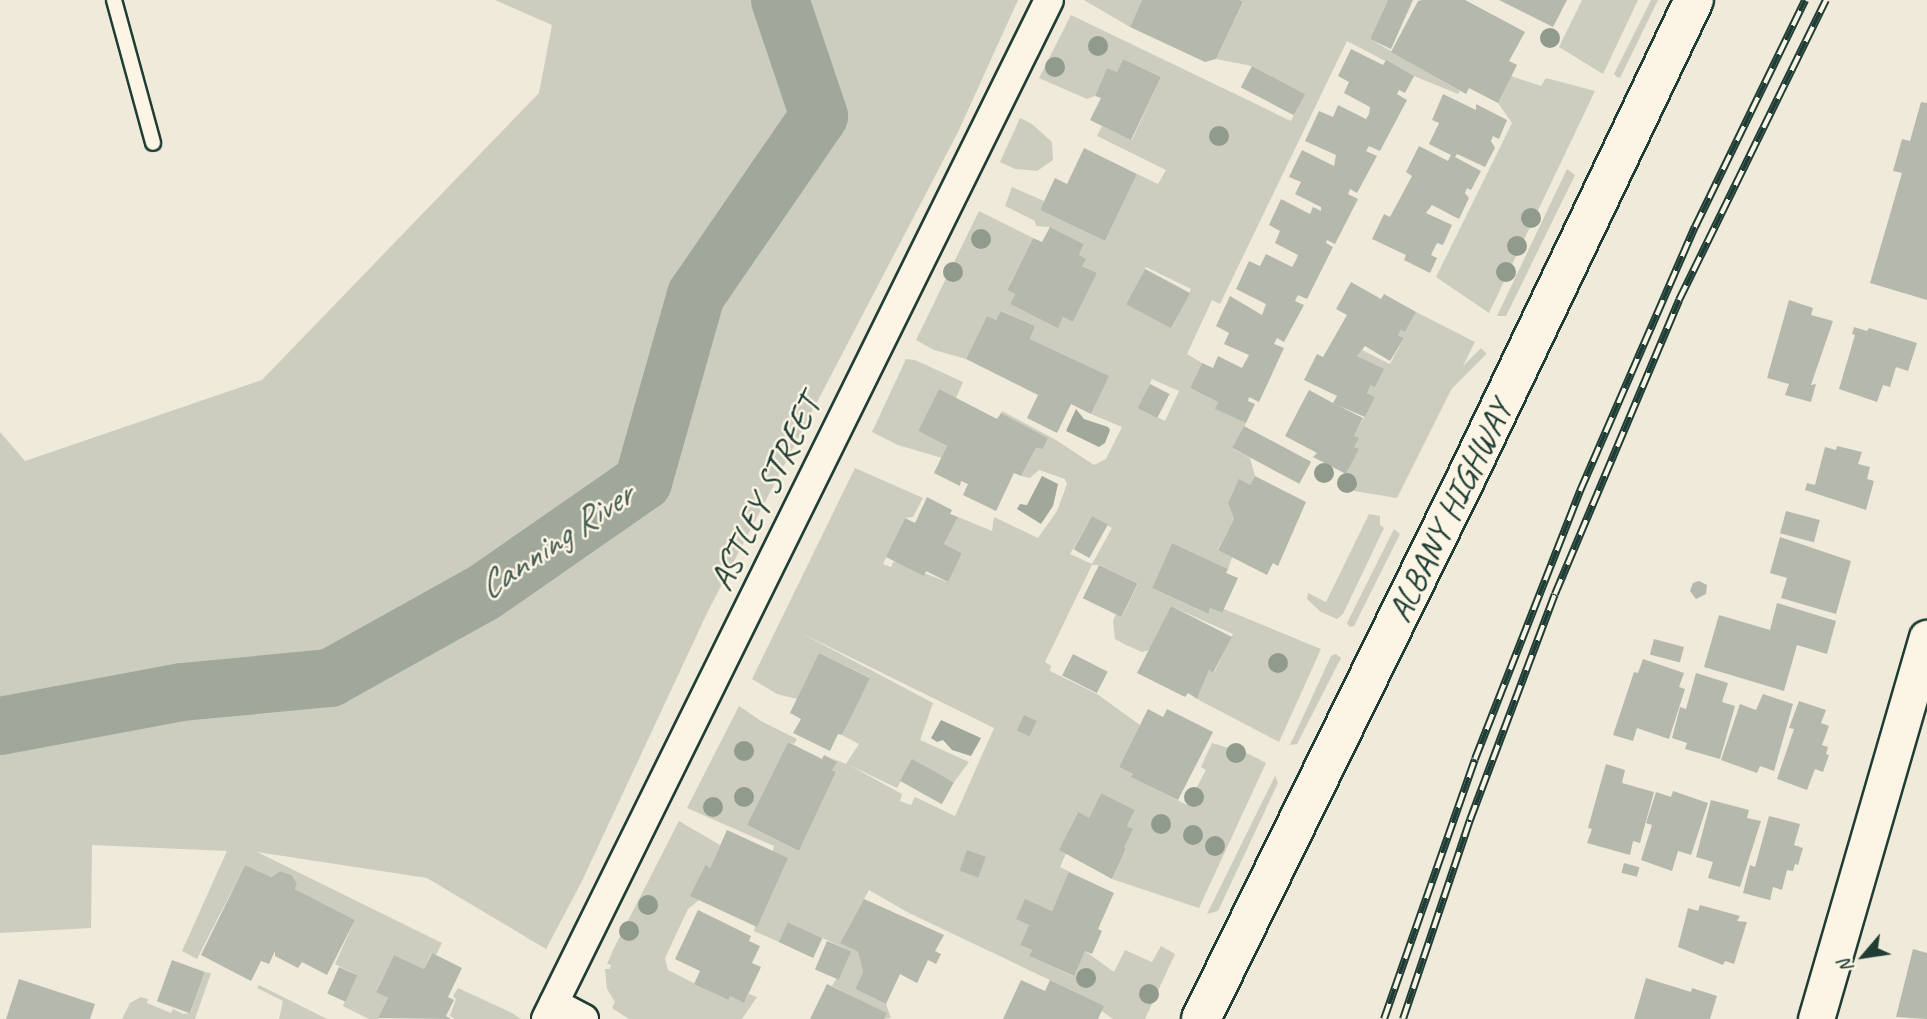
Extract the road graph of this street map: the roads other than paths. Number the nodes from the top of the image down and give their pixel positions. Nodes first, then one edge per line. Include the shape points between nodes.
1 (114, 0) edge
2 (1049, 0) edge
3 (1694, 0) edge
4 (153, 143) dead end
5 (1927, 638) edge
6 (550, 1011) edge
7 (584, 1019) edge
8 (1201, 1019) edge
9 (1816, 1019) edge

1 - 4 lane
2 - 6 street, ASTLEY STREET
3 - 8 highway, ALBANY HIGHWAY
5 - 9 street
6 - 7 street

